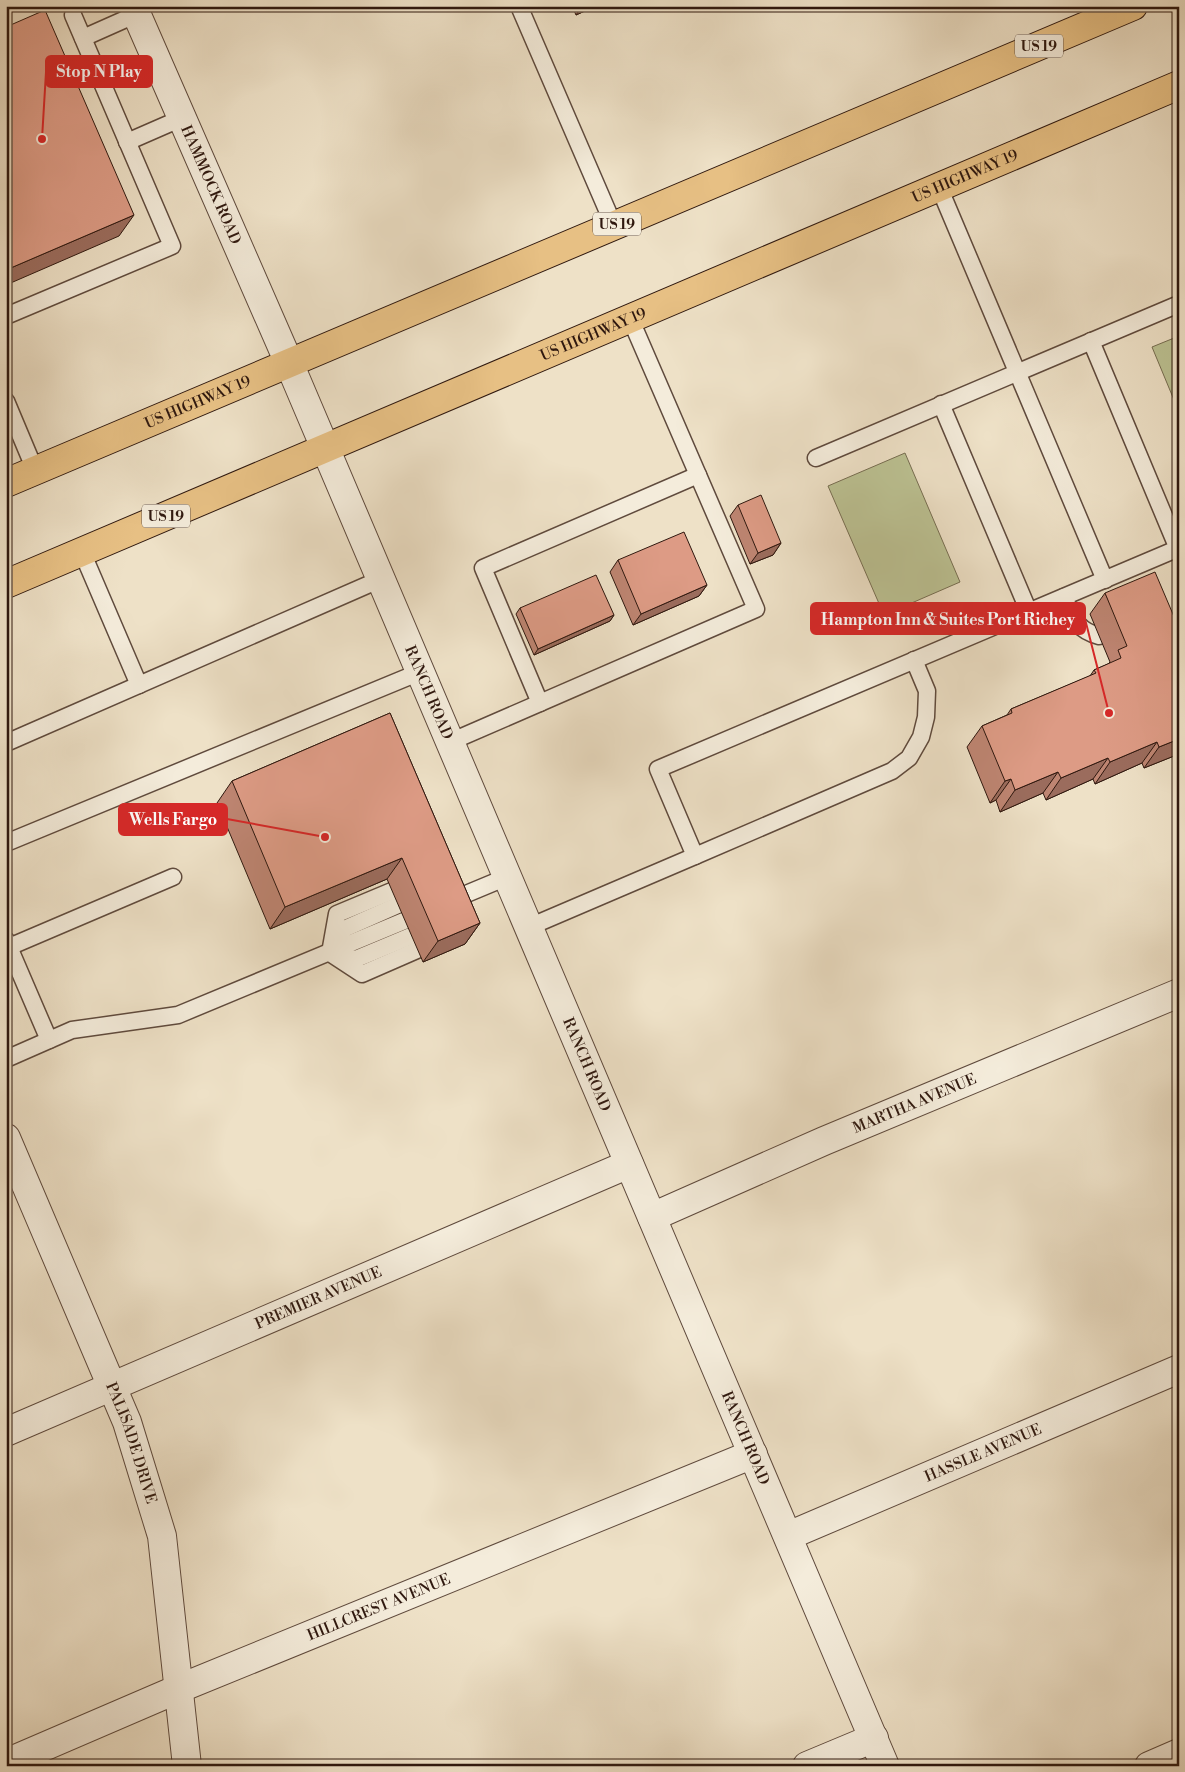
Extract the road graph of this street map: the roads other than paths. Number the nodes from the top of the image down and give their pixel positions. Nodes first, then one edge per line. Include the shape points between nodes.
1 (519, 6) edge
2 (1117, 9) edge
3 (135, 10) edge
4 (73, 15) dead end
5 (83, 38) junction
6 (1179, 85) edge
7 (182, 118) junction
8 (127, 142) junction
9 (938, 187) junction
10 (614, 226) junction
11 (1179, 304) edge
12 (6, 316) edge
13 (630, 318) junction
14 (1091, 341) junction
15 (289, 363) junction
16 (1017, 372) junction
17 (6, 401) edge
18 (941, 404) junction
19 (325, 449) junction
20 (816, 458) dead end
21 (35, 470) junction
22 (698, 475) junction
23 (6, 483) edge
24 (1178, 548) edge
25 (82, 552) junction
26 (1148, 561) junction
27 (1155, 578) edge
28 (381, 580) junction
29 (1105, 580) junction
30 (6, 584) edge
31 (1064, 597) junction
32 (1029, 612) junction
33 (1099, 636) dead end
34 (914, 660) junction
35 (420, 672) junction
36 (139, 685) junction
37 (540, 703) junction
38 (450, 742) junction
39 (6, 743) edge
40 (6, 843) edge
41 (695, 856) junction
42 (507, 877) junction
43 (174, 878) dead end
44 (455, 881) edge
45 (473, 891) junction
46 (447, 902) edge
47 (468, 911) edge
48 (404, 921) junction
49 (529, 927) junction
50 (8, 944) edge
51 (330, 953) junction
52 (1179, 993) edge
53 (49, 1040) junction
54 (6, 1059) edge
55 (6, 1138) edge
56 (629, 1164) junction
57 (652, 1217) junction
58 (1179, 1369) edge
59 (112, 1387) junction
60 (6, 1432) edge
61 (753, 1454) junction
62 (788, 1536) junction
63 (178, 1689) junction
64 (874, 1738) junction
65 (1179, 1753) edge
66 (6, 1763) edge
67 (187, 1766) edge
68 (807, 1766) edge
69 (885, 1766) edge
70 (1149, 1766) edge

1 - 10 lane
2 - 10 highway, US HIGHWAY 19 / US 19
3 - 5 lane
3 - 7 street, HAMMOCK ROAD
4 - 5 lane
5 - 8 lane
6 - 9 highway, US HIGHWAY 19 / US 19
7 - 8 lane
7 - 15 street, HAMMOCK ROAD
8 - 12 lane via 172,246
9 - 13 highway, US HIGHWAY 19 / US 19
9 - 16 lane
10 - 15 highway, US HIGHWAY 19 / US 19
11 - 14 lane
13 - 19 highway, US HIGHWAY 19 / US 19
13 - 22 lane
14 - 16 lane
14 - 24 lane
15 - 19 street, RANCH ROAD
15 - 21 highway, US HIGHWAY 19 / US 19
16 - 18 lane
16 - 29 lane
17 - 21 lane
18 - 20 lane
18 - 32 lane
19 - 25 highway, US HIGHWAY 19 / US 19
19 - 28 street, RANCH ROAD
21 - 23 highway, US HIGHWAY 19 / US 19
22 - 37 lane via 483,568
22 - 37 lane via 756,609
24 - 26 lane
25 - 30 highway, US HIGHWAY 19 / US 19
25 - 36 lane
26 - 27 lane
26 - 29 lane
28 - 35 street, RANCH ROAD
28 - 36 lane
29 - 31 lane
31 - 32 lane
31 - 33 lane via 1075,622 1088,633
32 - 34 lane
34 - 41 lane via 927,691 926,717 921,736 909,758 892,771
34 - 41 lane via 658,769
35 - 38 street, RANCH ROAD
35 - 40 lane
36 - 39 lane
37 - 38 lane
38 - 42 street, RANCH ROAD
41 - 49 lane
42 - 45 lane
42 - 49 street, RANCH ROAD
43 - 50 lane
44 - 45 lane
45 - 46 lane
45 - 47 lane
48 - 51 lane
48 - 51 lane via 362,974
48 - 51 lane via 338,914
49 - 56 street, RANCH ROAD
50 - 53 lane
51 - 53 lane via 178,1015 72,1030
52 - 57 street, MARTHA AVENUE via 824,1141
53 - 54 lane
55 - 59 street, PALISADE DRIVE
56 - 57 street, RANCH ROAD
56 - 59 street, PREMIER AVENUE
57 - 61 street, RANCH ROAD
58 - 62 street, HASSLE AVENUE
59 - 60 street, PREMIER AVENUE
59 - 63 street, PALISADE DRIVE via 127,1422 162,1536
61 - 62 street, RANCH ROAD
61 - 63 street, HILLCREST AVENUE
62 - 64 street, RANCH ROAD
63 - 66 street, HILLCREST AVENUE
63 - 67 street, PALISADE DRIVE
64 - 68 street
64 - 69 street, RANCH ROAD
65 - 70 street

